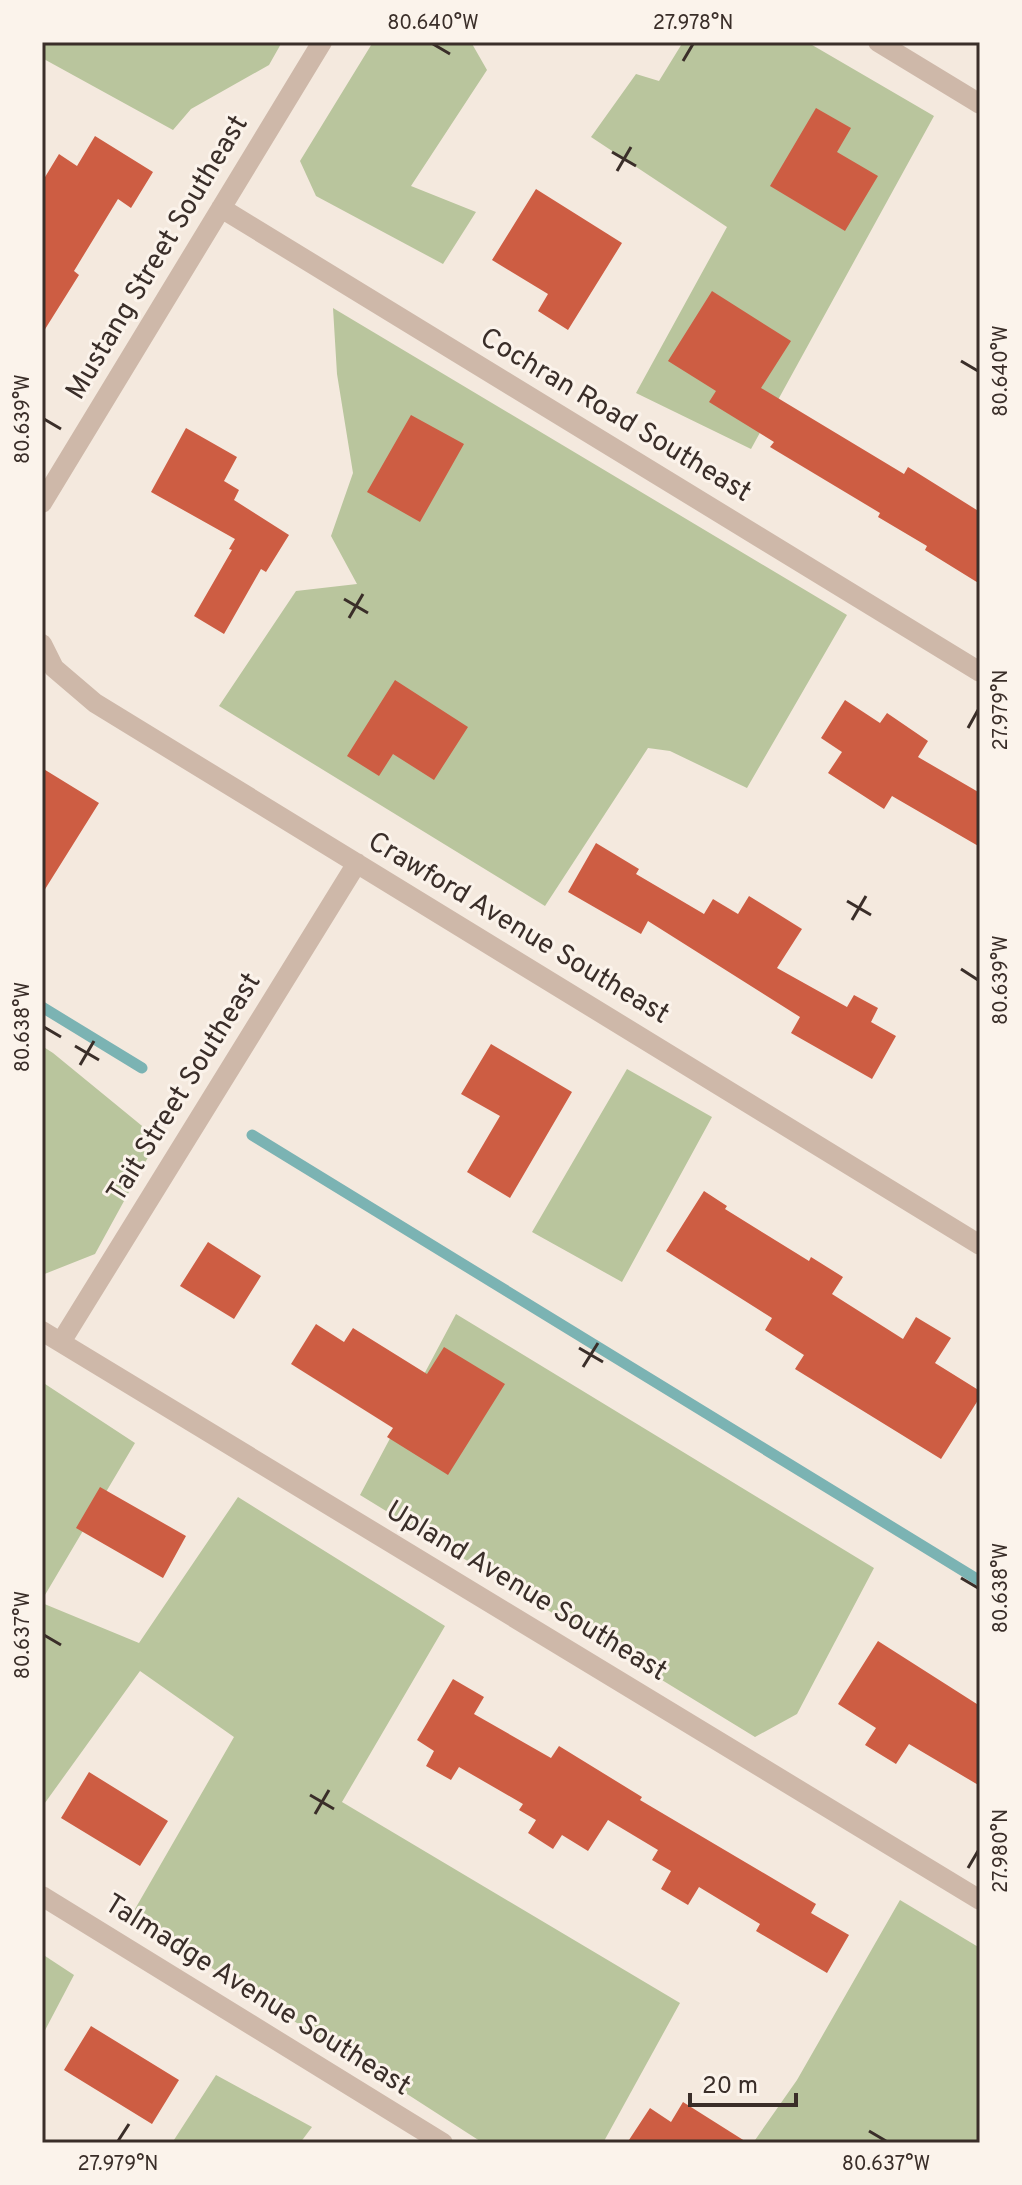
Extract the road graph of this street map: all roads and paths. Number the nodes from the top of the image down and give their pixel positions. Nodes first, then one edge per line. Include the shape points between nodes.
1 (322, 42) edge
2 (878, 42) edge
3 (980, 104) edge
4 (221, 208) junction
5 (42, 503) edge
6 (42, 644) edge
7 (980, 672) edge
8 (357, 863) junction
9 (980, 1245) edge
10 (42, 1331) edge
11 (61, 1342) junction
12 (42, 1896) edge
13 (980, 1900) edge
14 (443, 2143) edge

1 - 4 street, Mustang Street Southeast
2 - 3 street
4 - 5 street, Mustang Street Southeast
4 - 7 street, Cochran Road Southeast
6 - 8 street, Crawford Avenue Southeast via 54,668 95,703
8 - 9 street, Crawford Avenue Southeast
8 - 11 street, Tait Street Southeast
10 - 11 street, Upland Avenue Southeast
11 - 13 street, Upland Avenue Southeast
12 - 14 street, Talmadge Avenue Southeast

